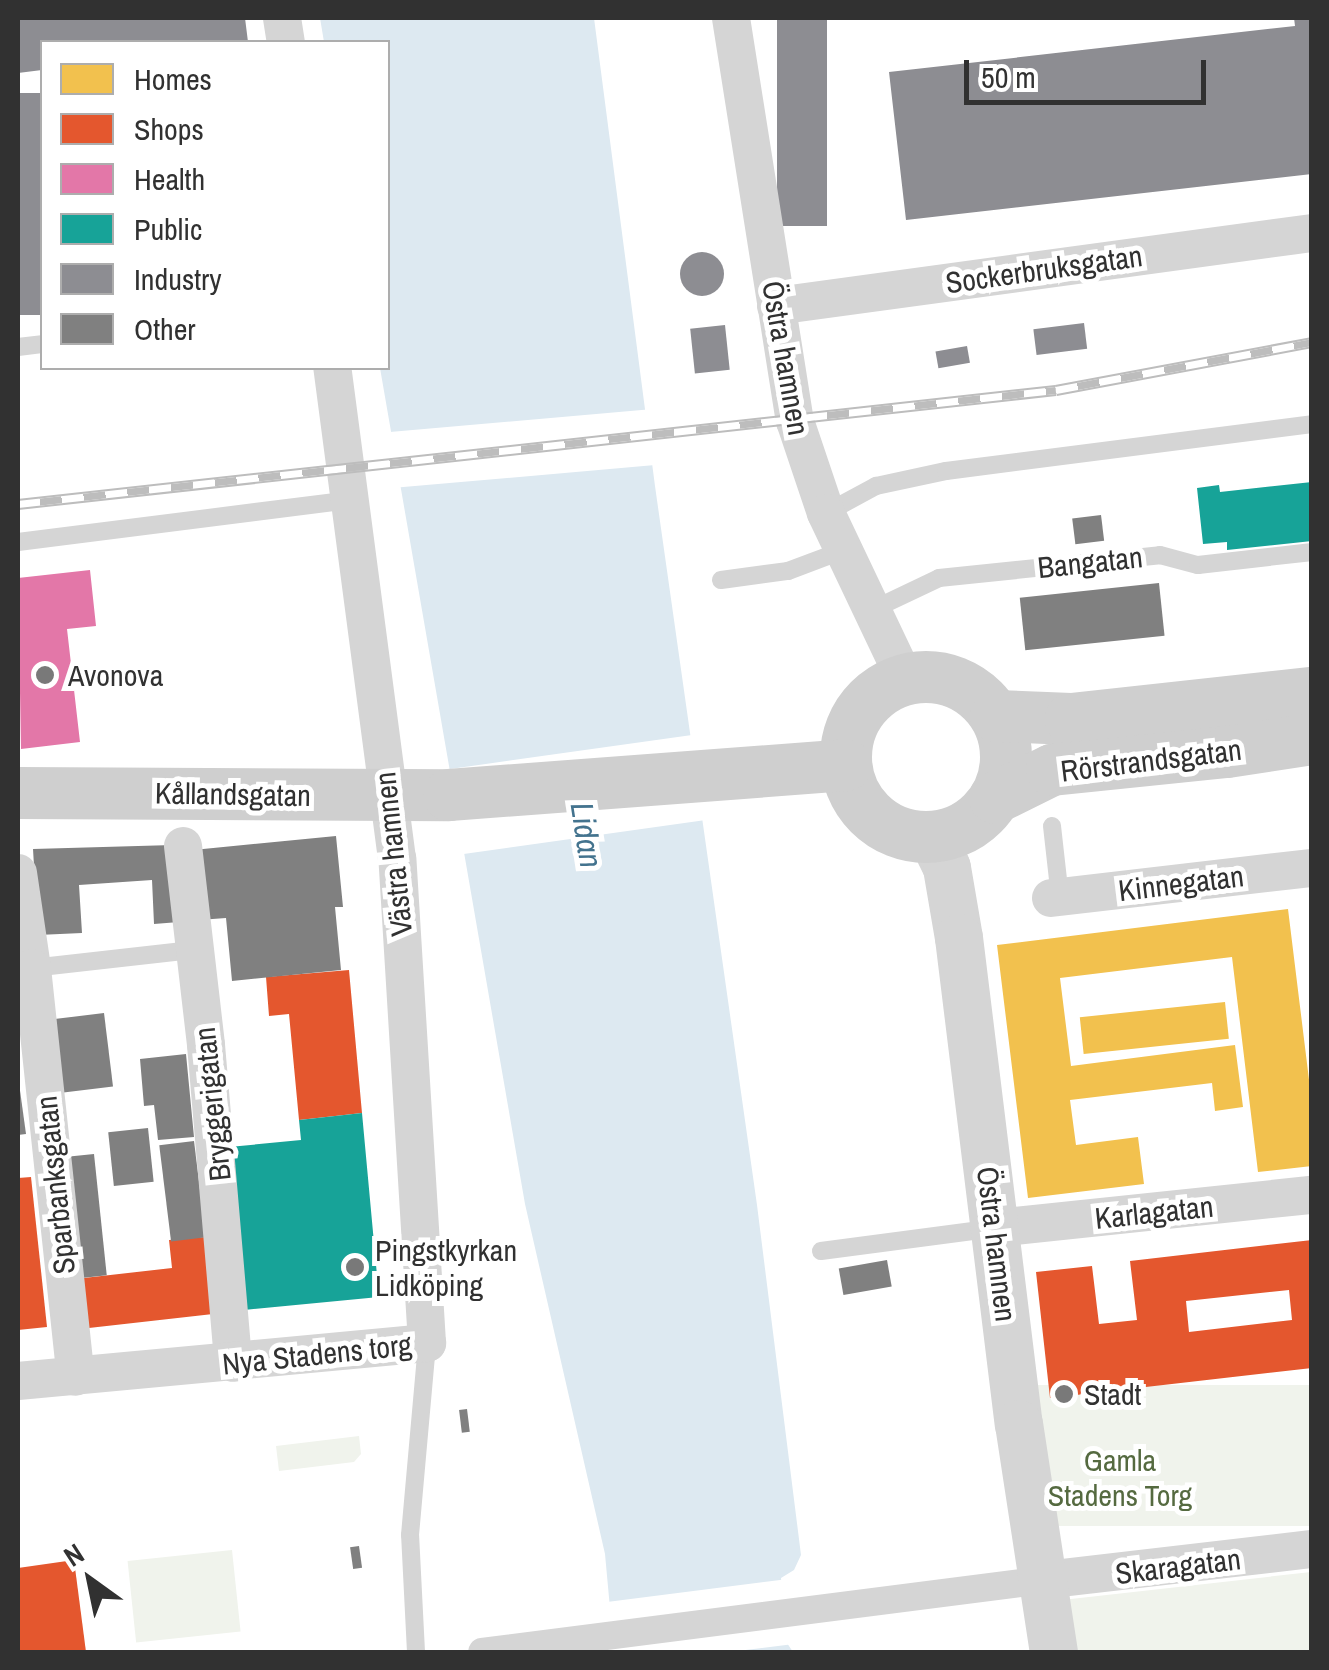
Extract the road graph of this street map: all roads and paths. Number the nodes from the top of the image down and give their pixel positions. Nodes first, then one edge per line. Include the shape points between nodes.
1 (731, 18) edge
2 (1312, 233) edge
3 (776, 306) junction
4 (332, 370) edge
5 (1312, 424) edge
6 (349, 500) junction
7 (826, 513) junction
8 (18, 542) edge
9 (844, 550) junction
10 (1312, 552) edge
11 (722, 580) dead end
12 (874, 609) junction
13 (905, 679) junction
14 (1312, 694) edge
15 (996, 716) junction
16 (1312, 738) edge
17 (846, 765) junction
18 (18, 793) edge
19 (388, 796) junction
20 (996, 798) junction
21 (1052, 826) dead end
22 (932, 837) junction
23 (182, 846) dead end
24 (1312, 868) edge
25 (18, 874) edge
26 (1056, 898) joint
27 (192, 950) junction
28 (32, 968) junction
29 (1312, 1195) edge
30 (996, 1228) junction
31 (821, 1251) dead end
32 (426, 1343) junction
33 (233, 1363) junction
34 (76, 1377) junction
35 (18, 1381) edge
36 (1312, 1549) edge
37 (1044, 1580) junction
38 (416, 1652) edge
39 (482, 1652) edge
40 (1054, 1652) edge

1 - 3 street, Östra hamnen
2 - 3 street, Sockerbruksgatan
3 - 7 street, Östra hamnen via 794,421
4 - 6 street, Västra hamnen
5 - 7 lane via 946,472 876,486
6 - 8 lane
6 - 19 street, Västra hamnen
7 - 9 street, Östra hamnen
9 - 11 lane via 788,571
9 - 12 street, Östra hamnen
10 - 12 lane, Bangatan via 1198,564 1160,555 939,578
12 - 13 street, Östra hamnen
13 - 15 main road via 957,682
13 - 17 main road via 860,712 848,737
14 - 15 main road, Rörstrandsgatan via 1072,719
15 - 20 main road via 1007,757
16 - 20 main road, Rörstrandsgatan via 1052,770
17 - 19 main road, Kållandsgatan
17 - 22 main road via 852,789 875,818 908,835
18 - 19 main road, Kållandsgatan
19 - 32 street, Västra hamnen via 398,859
20 - 22 main road via 976,821
21 - 26 lane
22 - 30 street, Östra hamnen via 946,868 959,938
23 - 27 street, Bryggerigatan
24 - 26 street, Kinnegatan
25 - 28 street, Sparbanksgatan
27 - 28 lane
27 - 33 street, Bryggerigatan
28 - 34 street, Sparbanksgatan
29 - 30 street, Karlagatan
30 - 31 lane
30 - 37 street, Östra hamnen
32 - 33 street, Nya Stadens torg
32 - 38 lane, Nya Stadens torg via 410,1535
33 - 34 street, Nya Stadens torg
34 - 35 street, Nya Stadens torg
36 - 37 street, Skaragatan
37 - 39 street
37 - 40 street, Östra hamnen

